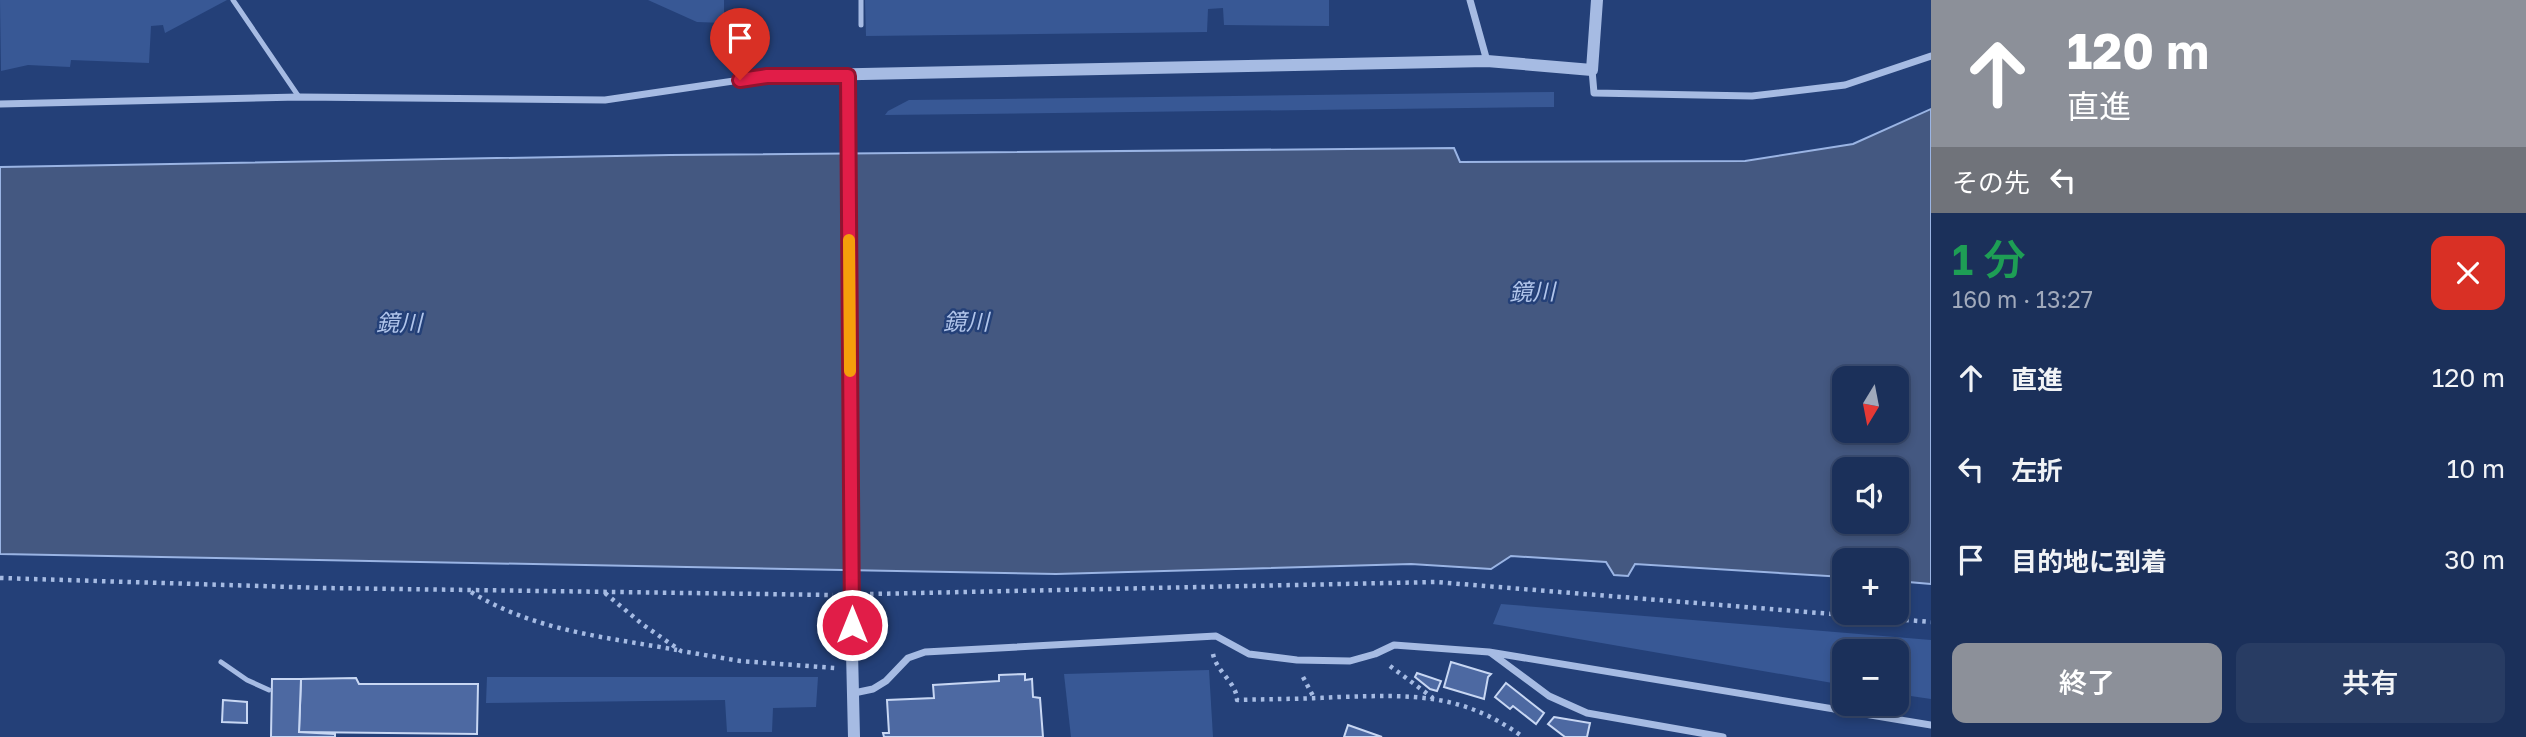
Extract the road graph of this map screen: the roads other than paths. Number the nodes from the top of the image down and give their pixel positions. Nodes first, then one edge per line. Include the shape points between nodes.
1 (233, 0) edge
2 (861, 0) edge
3 (1470, 0) edge
4 (1597, 0) edge
5 (861, 25) dead end
6 (1931, 57) edge
7 (1487, 61) junction
8 (1592, 70) junction
9 (767, 76) joint
10 (848, 76) junction
11 (299, 97) junction
12 (0, 104) edge
13 (1489, 652) junction
14 (221, 662) dead end
15 (269, 690) dead end
16 (854, 693) junction
17 (1931, 725) edge
18 (854, 737) edge
19 (1723, 737) edge

1 - 11 lane
2 - 5 lane
3 - 7 street
4 - 8 street
6 - 8 street via 1845,85 1752,96 1594,93
7 - 8 street
7 - 10 street
9 - 10 street
9 - 11 street via 605,100
10 - 16 street, bridge
11 - 12 street
13 - 16 street via 1394,645 1350,660 1297,660 1249,654 1216,636 925,652 908,658 873,690
13 - 17 street
13 - 19 street via 1549,696 1587,713
14 - 15 lane
16 - 18 street

